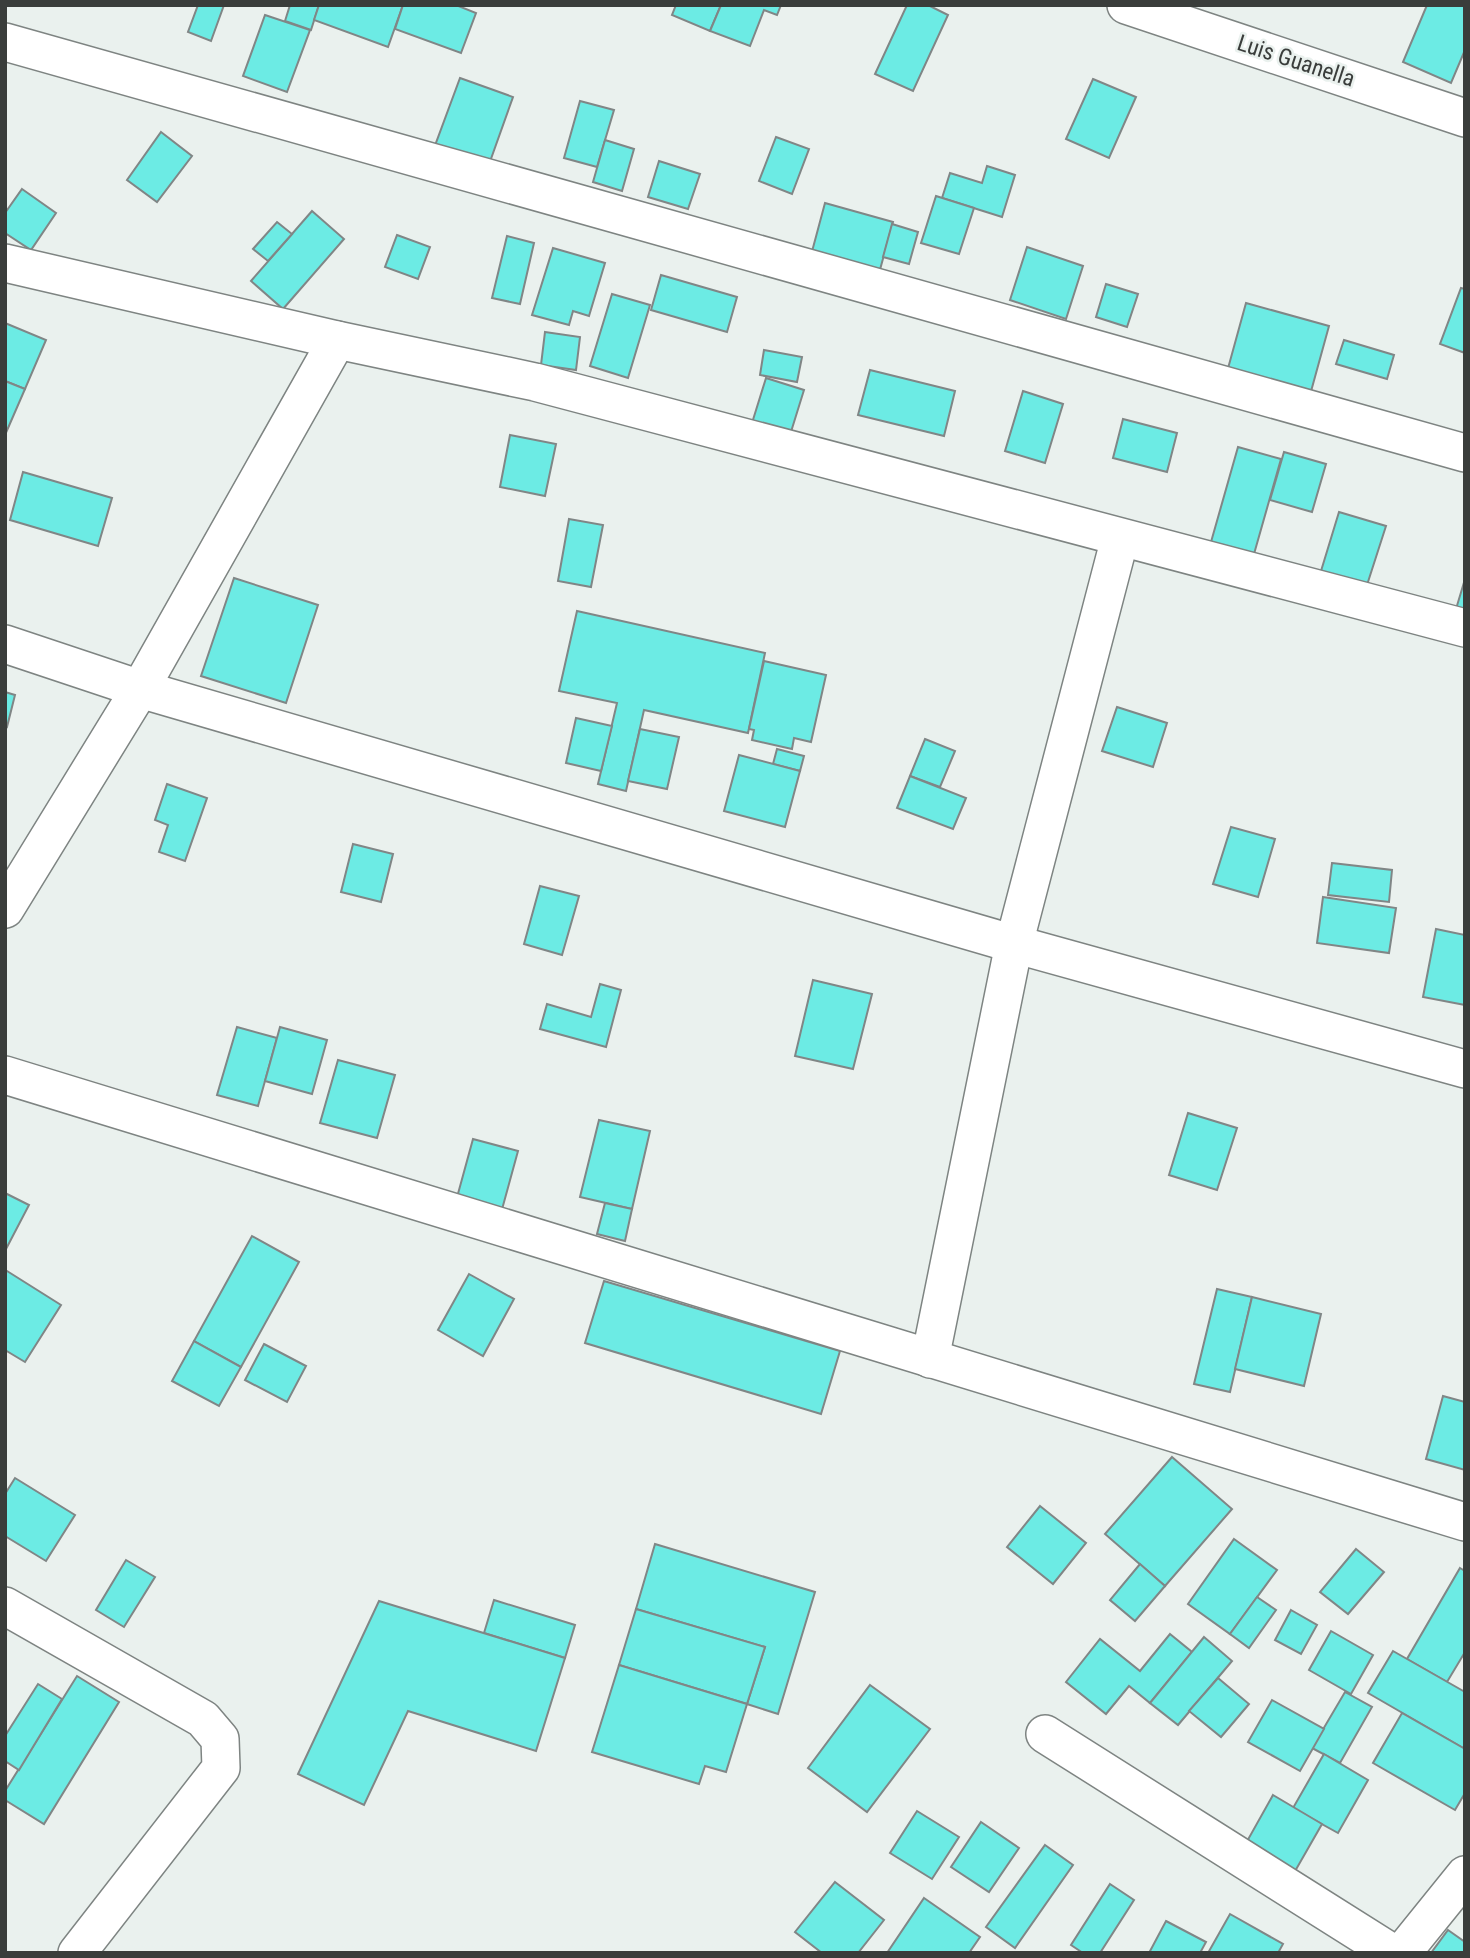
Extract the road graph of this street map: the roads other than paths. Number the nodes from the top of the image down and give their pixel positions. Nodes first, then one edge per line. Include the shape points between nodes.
1 (1126, 5) edge
2 (5, 42) edge
3 (1465, 118) edge
4 (5, 263) edge
5 (337, 340) junction
6 (1465, 453) edge
7 (1121, 538) junction
8 (1465, 628) edge
9 (5, 644) edge
10 (140, 689) junction
11 (5, 909) edge
12 (1014, 944) junction
13 (1465, 1069) edge
14 (5, 1075) edge
15 (930, 1359) junction
16 (1465, 1522) edge
17 (5, 1606) edge
18 (1045, 1734) dead end
19 (1465, 1875) edge
20 (77, 1953) edge
21 (1392, 1953) edge
22 (1402, 1953) edge

1 - 3 street, Luis Guanella
2 - 6 street
4 - 5 street
5 - 7 street via 535,382
5 - 10 street
7 - 8 street
7 - 12 street
9 - 10 street
10 - 11 street
10 - 12 street
12 - 13 street
12 - 15 street
14 - 15 street
15 - 16 street
17 - 20 street via 204,1719 220,1739 221,1768
18 - 21 street
19 - 22 street

